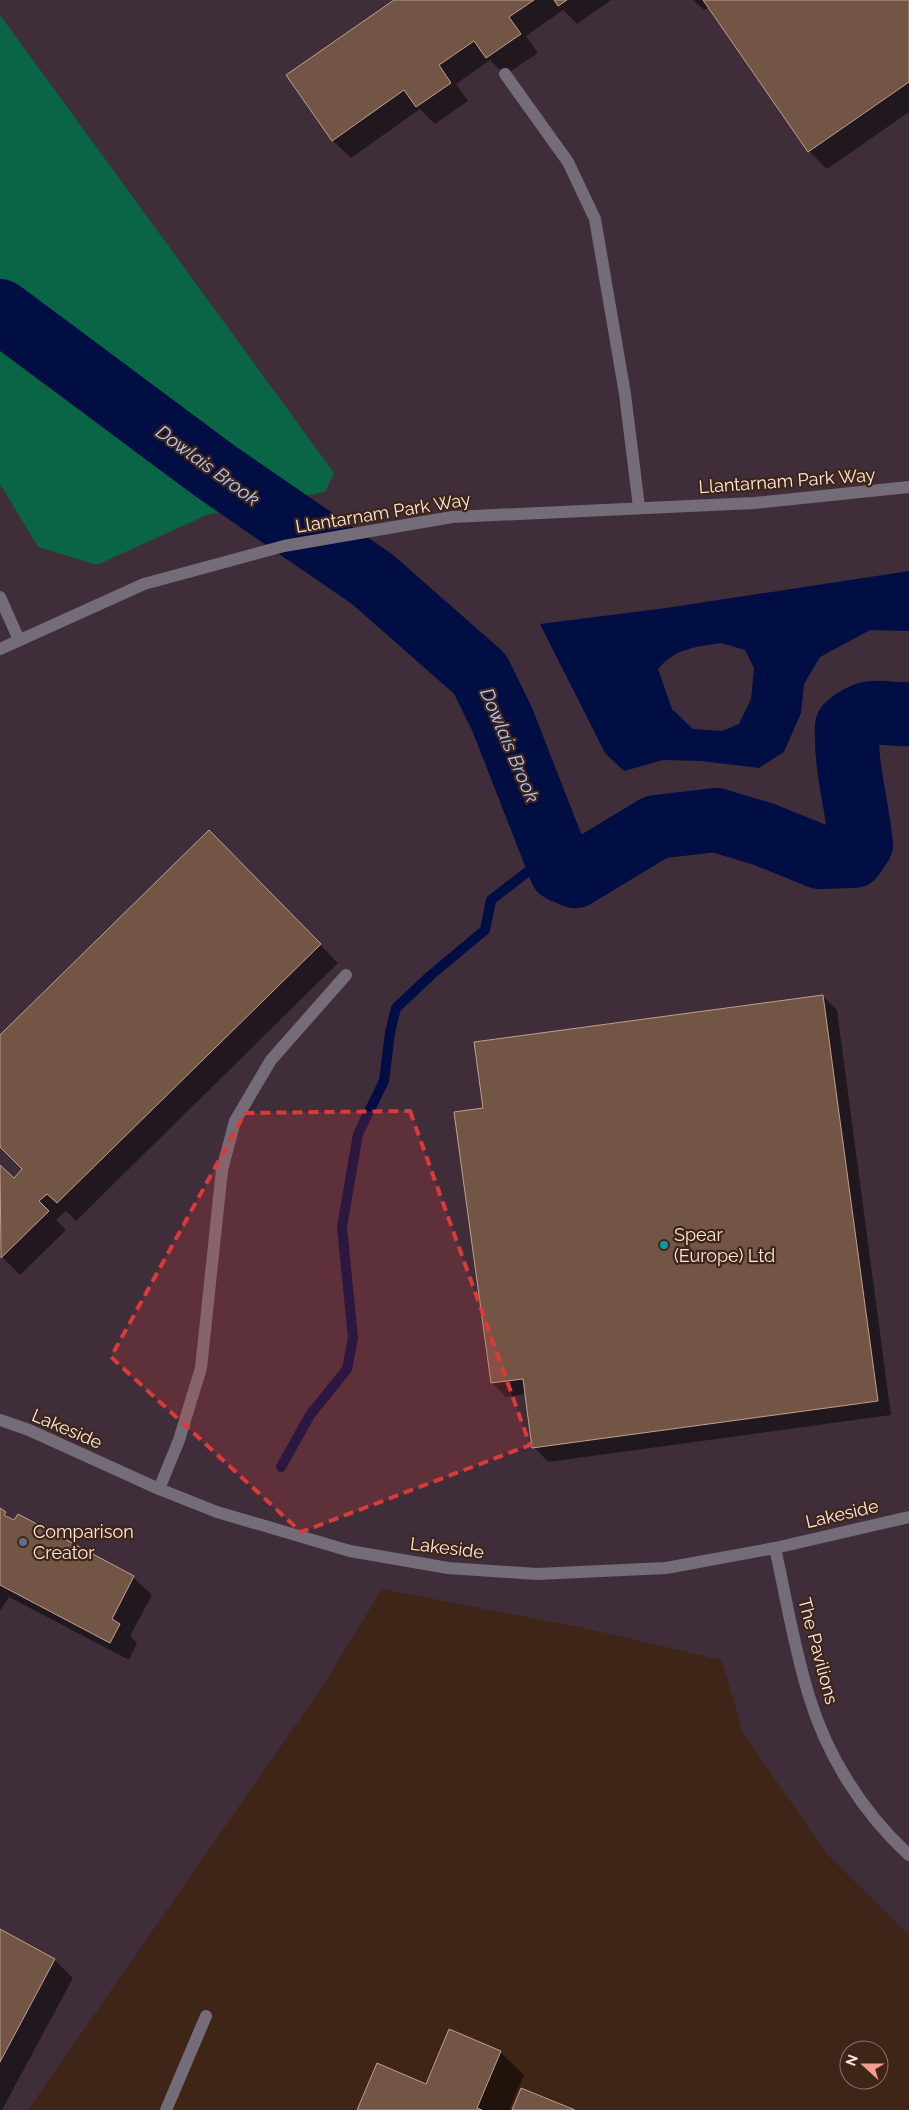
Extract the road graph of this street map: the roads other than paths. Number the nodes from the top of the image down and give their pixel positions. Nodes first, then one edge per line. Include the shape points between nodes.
1 (505, 74) dead end
2 (909, 487) edge
3 (639, 508) junction
4 (0, 597) edge
5 (19, 640) junction
6 (0, 649) edge
7 (346, 975) dead end
8 (0, 1420) edge
9 (159, 1489) junction
10 (909, 1517) edge
11 (775, 1548) junction
12 (909, 1855) edge
13 (206, 2016) dead end
14 (166, 2110) edge

1 - 3 street via 568,162 595,219 625,394
2 - 3 street, Llantarnam Park Way via 754,503
3 - 5 street, Llantarnam Park Way via 452,517 284,546 144,584
4 - 5 street
5 - 6 street, Llantarnam Park Way
7 - 9 street via 271,1060 235,1121 222,1170 201,1368 179,1440
8 - 9 street, Lakeside
9 - 11 street, Lakeside via 225,1514 340,1548 448,1568 537,1574 666,1568
10 - 11 street, Lakeside
11 - 12 street, The Pavilions via 809,1697 825,1737 858,1799
13 - 14 street

